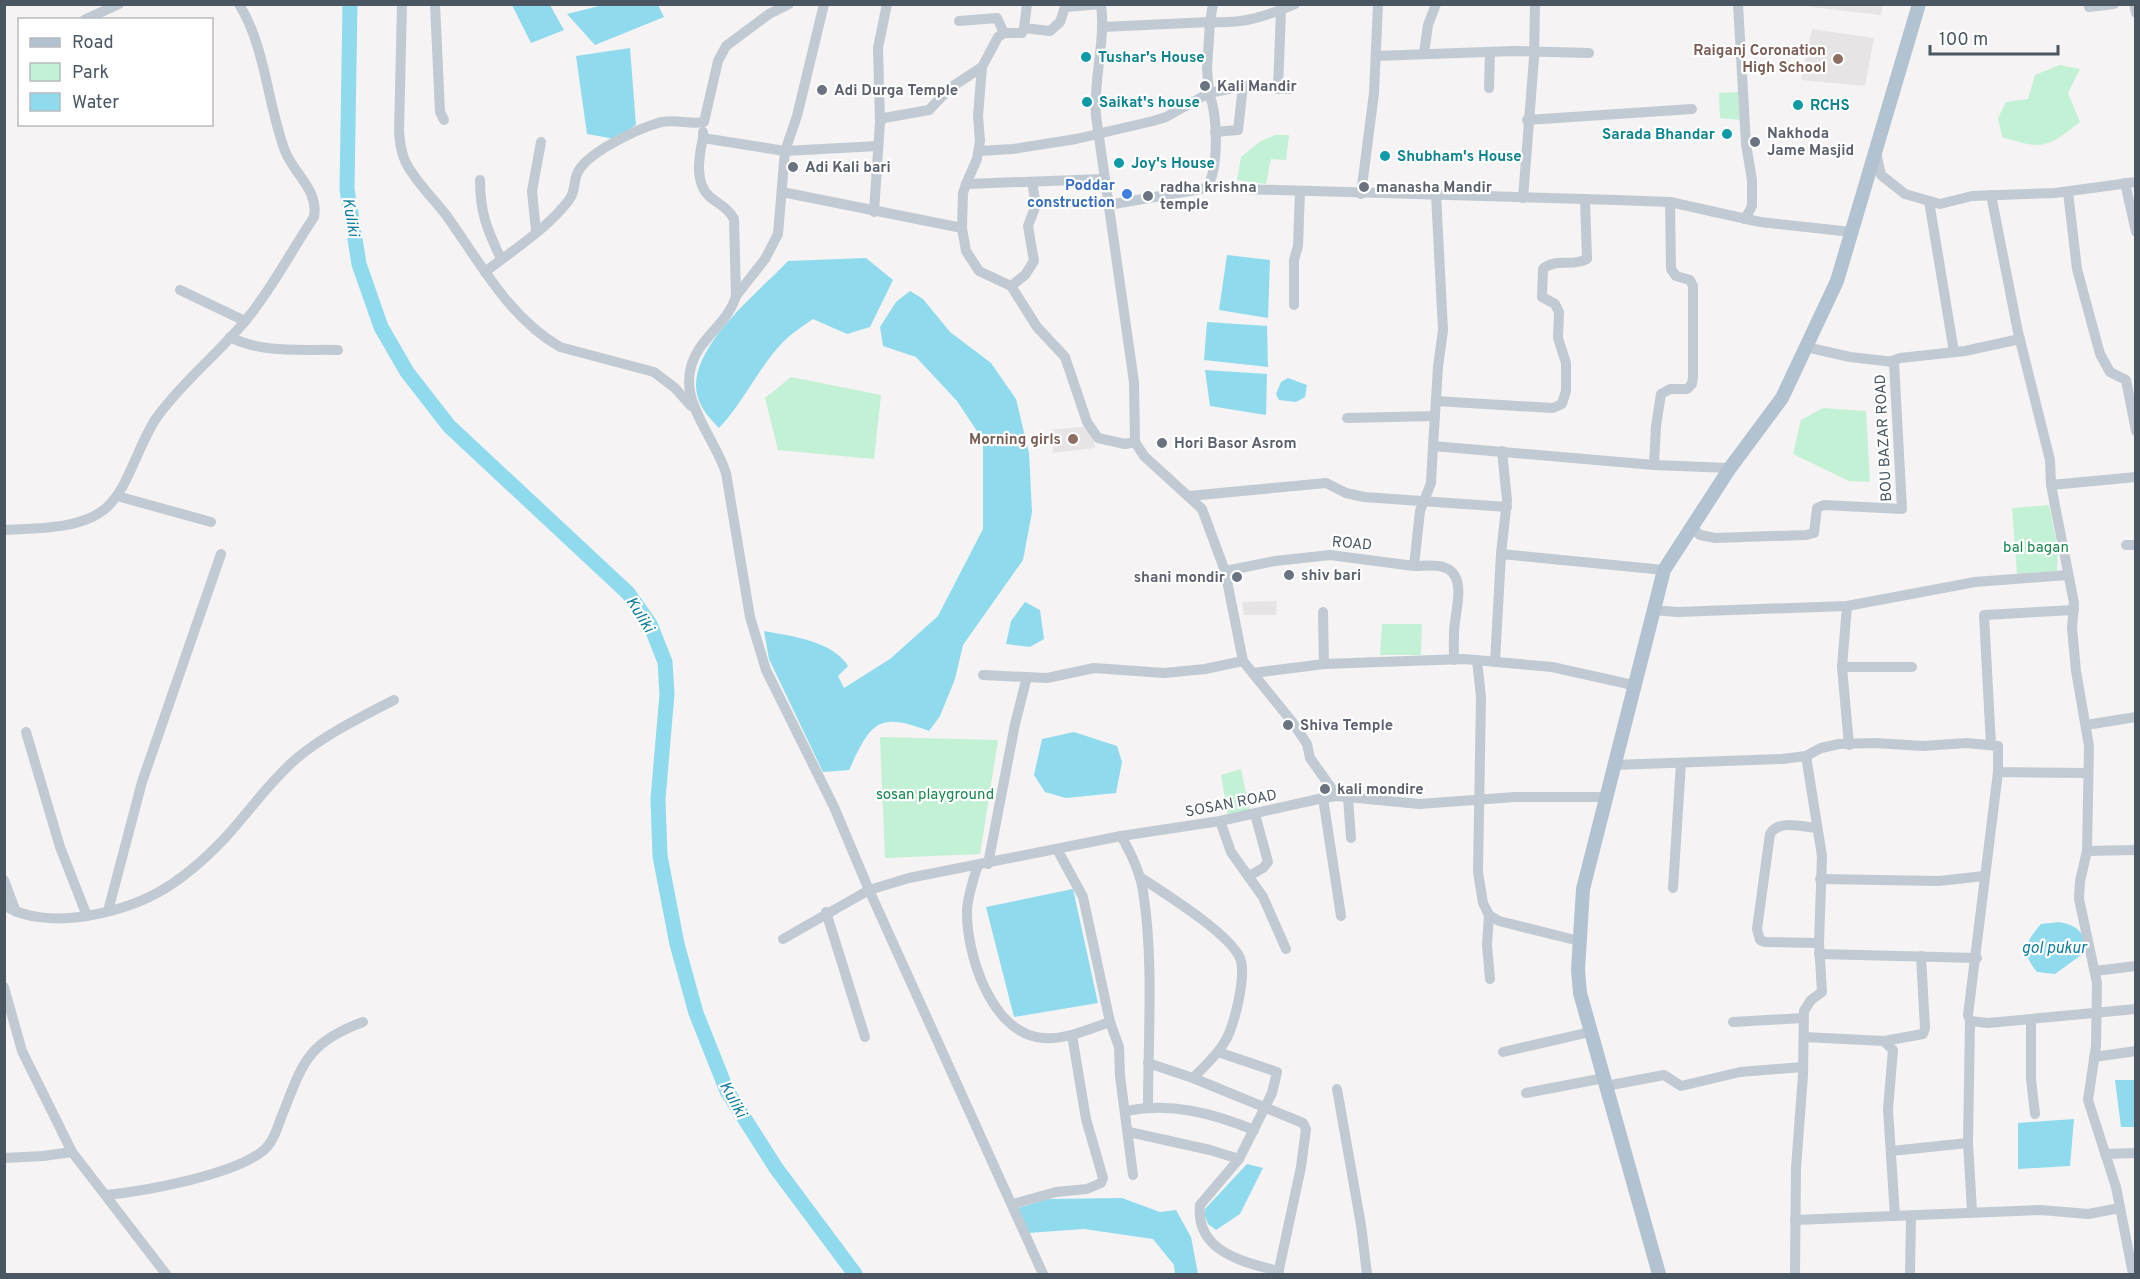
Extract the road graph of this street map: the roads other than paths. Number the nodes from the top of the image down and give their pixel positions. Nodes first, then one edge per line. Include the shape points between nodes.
1 (119, 4) edge
2 (239, 4) edge
3 (402, 4) edge
4 (435, 4) edge
5 (824, 4) edge
6 (887, 4) edge
7 (1027, 4) edge
8 (1213, 4) edge
9 (1295, 4) edge
10 (1378, 4) edge
11 (1436, 4) edge
12 (1534, 4) edge
13 (1738, 4) edge
14 (1919, 4) edge
15 (2114, 4) edge
16 (2134, 4) edge
17 (783, 6) edge
18 (2089, 7) dead end
19 (1281, 10) junction
20 (2136, 12) edge
21 (88, 18) edge
22 (959, 21) dead end
23 (1210, 22) junction
24 (1102, 27) junction
25 (1024, 28) junction
26 (1004, 33) junction
27 (1534, 50) junction
28 (1490, 52) junction
29 (1424, 53) junction
30 (1589, 53) dead end
31 (1376, 56) junction
32 (981, 67) junction
33 (1243, 86) junction
34 (1490, 88) dead end
35 (1209, 93) junction
36 (1692, 109) dead end
37 (444, 120) dead end
38 (1527, 120) junction
39 (704, 122) junction
40 (879, 122) junction
41 (1215, 132) junction
42 (1098, 133) junction
43 (703, 138) junction
44 (540, 142) dead end
45 (878, 146) junction
46 (785, 151) junction
47 (979, 151) junction
48 (1876, 152) junction
49 (1103, 179) junction
50 (480, 180) dead end
51 (1032, 182) junction
52 (2130, 182) edge
53 (966, 184) junction
54 (1207, 188) junction
55 (1300, 191) junction
56 (782, 192) junction
57 (2068, 192) junction
58 (1361, 194) junction
59 (1436, 194) junction
60 (1991, 195) junction
61 (1523, 198) junction
62 (1585, 199) junction
63 (1929, 201) junction
64 (1670, 202) junction
65 (1108, 205) junction
66 (873, 212) junction
67 (1744, 219) junction
68 (962, 228) junction
69 (536, 231) junction
70 (1852, 232) junction
71 (2136, 232) edge
72 (501, 259) junction
73 (485, 272) junction
74 (1011, 286) junction
75 (180, 290) dead end
76 (736, 296) junction
77 (1294, 305) dead end
78 (245, 321) junction
79 (230, 337) junction
80 (2020, 339) junction
81 (1806, 347) junction
82 (338, 350) dead end
83 (1954, 352) junction
84 (1890, 362) junction
85 (1436, 401) junction
86 (693, 408) junction
87 (1435, 416) junction
88 (1347, 418) dead end
89 (2136, 430) edge
90 (1135, 442) junction
91 (1433, 446) junction
92 (1502, 452) junction
93 (1654, 465) junction
94 (1730, 468) junction
95 (2136, 477) edge
96 (2051, 485) junction
97 (117, 496) junction
98 (1190, 496) junction
99 (1422, 503) junction
100 (1507, 507) junction
101 (211, 522) dead end
102 (1692, 528) junction
103 (4, 530) edge
104 (220, 554) dead end
105 (1501, 554) junction
106 (1414, 566) junction
107 (1664, 570) junction
108 (1226, 571) junction
109 (2068, 575) junction
110 (1847, 606) junction
111 (1653, 610) junction
112 (2074, 610) junction
113 (1323, 612) dead end
114 (1454, 660) junction
115 (1477, 660) junction
116 (1495, 662) junction
117 (1324, 664) junction
118 (1248, 666) junction
119 (1842, 667) junction
120 (1912, 667) dead end
121 (983, 675) dead end
122 (1028, 677) junction
123 (1633, 685) junction
124 (394, 700) dead end
125 (2136, 717) edge
126 (2086, 725) junction
127 (26, 732) dead end
128 (1849, 745) junction
129 (1991, 745) junction
130 (1806, 756) junction
131 (1681, 763) junction
132 (1614, 765) junction
133 (1998, 772) junction
134 (2088, 773) junction
135 (1343, 797) junction
136 (1604, 797) junction
137 (1323, 798) junction
138 (1481, 799) junction
139 (1255, 814) junction
140 (1220, 821) junction
141 (1817, 828) junction
142 (1121, 836) junction
143 (1351, 838) dead end
144 (2136, 850) edge
145 (1058, 851) junction
146 (2087, 851) junction
147 (983, 865) junction
148 (1249, 876) junction
149 (1984, 876) junction
150 (1140, 877) junction
151 (1820, 879) junction
152 (4, 880) edge
153 (1673, 888) dead end
154 (868, 890) junction
155 (4, 905) edge
156 (108, 911) junction
157 (16, 912) junction
158 (826, 912) junction
159 (1489, 915) junction
160 (87, 916) junction
161 (1341, 916) dead end
162 (783, 939) dead end
163 (1579, 941) junction
164 (1286, 949) dead end
165 (1819, 949) junction
166 (1922, 956) junction
167 (1977, 958) junction
168 (2136, 966) edge
169 (2095, 971) junction
170 (1490, 979) dead end
171 (4, 987) edge
172 (2136, 1009) edge
173 (2096, 1013) junction
174 (1803, 1018) junction
175 (2031, 1020) junction
176 (1970, 1021) junction
177 (363, 1022) dead end
178 (1110, 1022) junction
179 (1733, 1022) dead end
180 (1590, 1032) junction
181 (1072, 1035) junction
182 (866, 1037) dead end
183 (1804, 1037) junction
184 (1884, 1041) junction
185 (2136, 1051) edge
186 (1218, 1052) junction
187 (1503, 1052) dead end
188 (2094, 1057) junction
189 (1148, 1063) junction
190 (1803, 1067) junction
191 (1193, 1078) junction
192 (1605, 1082) junction
193 (1337, 1089) dead end
194 (1526, 1094) dead end
195 (1148, 1107) junction
196 (1264, 1107) junction
197 (1126, 1112) junction
198 (2035, 1114) dead end
199 (1254, 1130) junction
200 (1129, 1132) junction
201 (1968, 1143) junction
202 (1891, 1151) junction
203 (72, 1152) junction
204 (2136, 1153) edge
205 (2105, 1154) junction
206 (4, 1158) edge
207 (1239, 1159) junction
208 (1133, 1175) dead end
209 (106, 1195) junction
210 (1013, 1204) junction
211 (2120, 1208) junction
212 (1972, 1211) junction
213 (1895, 1216) junction
214 (1911, 1216) junction
215 (1795, 1220) junction
216 (1278, 1273) edge
217 (166, 1275) edge
218 (1043, 1275) edge
219 (1367, 1275) edge
220 (1659, 1275) edge
221 (1795, 1275) edge
222 (1910, 1275) edge
223 (2133, 1275) edge

1 - 21 street
2 - 78 street via 254,33 286,153 316,208 314,217
3 - 73 street via 401,149 407,165
4 - 37 street via 440,112
5 - 46 street
6 - 40 street via 878,48
7 - 25 street
8 - 23 street
9 - 19 street
10 - 31 street
11 - 29 street
12 - 27 street
13 - 67 street via 1746,144 1752,180 1752,206
14 - 48 main road
15 - 18 street
16 - 20 street
17 - 39 street via 726,46 718,61
19 - 23 street via 1247,21
19 - 33 street via 1284,89
22 - 26 street via 997,18
23 - 24 street
23 - 35 street
24 - 25 street via 1101,4 1065,7 1060,22 1050,31
24 - 42 street via 1096,87
25 - 26 street via 1017,35
26 - 32 street
27 - 28 street
27 - 30 street
27 - 38 street
28 - 29 street
28 - 34 street
29 - 31 street
31 - 58 street
32 - 40 street via 950,88 928,110
32 - 47 street
33 - 35 street
33 - 41 street via 1238,130
35 - 41 street
35 - 42 street via 1166,117
36 - 38 street
38 - 61 street
39 - 43 street
39 - 69 street via 662,122 596,154 577,173 571,199
40 - 45 street
41 - 54 street via 1214,172
42 - 47 street via 1013,149
42 - 49 street
43 - 46 street
43 - 76 street via 699,166 704,187 735,219
44 - 69 street via 532,191
45 - 46 street
45 - 66 street
46 - 56 street
47 - 53 street
48 - 63 street via 1881,175 1905,194
48 - 70 main road
49 - 51 street
49 - 65 street
50 - 72 street via 483,221
51 - 53 street
51 - 74 street via 1036,205 1028,226 1034,261
52 - 57 street
52 - 71 street
53 - 68 street
54 - 55 street
54 - 65 street
55 - 58 street
55 - 77 street
56 - 66 street
56 - 76 street via 774,244
57 - 60 street
57 - 89 street via 2077,269 2093,333 2106,369 2126,380
58 - 59 street
59 - 61 street
59 - 85 street via 1443,330
60 - 63 street via 1940,204
60 - 80 street
61 - 62 street
62 - 64 street
62 - 85 street via 1587,259 1575,264 1550,264 1543,269 1542,297 1555,304 1559,312 1558,338 1566,363 1562,404 1553,408
63 - 83 street
64 - 67 street
64 - 93 street via 1671,269 1693,286 1693,377 1690,387 1670,388 1661,394
65 - 90 street via 1134,382
66 - 68 street
67 - 70 street
68 - 74 street via 966,251 979,271
69 - 72 street
70 - 81 main road via 1837,281
72 - 73 street
73 - 86 street via 509,303 547,340 654,372
74 - 90 street via 1036,327 1065,357 1087,422 1098,438 1125,444
75 - 78 street
76 - 86 street via 733,307 701,346 690,368 687,385
78 - 79 street
79 - 82 street via 253,347
79 - 97 street via 160,413
80 - 83 street
80 - 96 street via 2046,440
81 - 84 street, BOU BAZAR ROAD
81 - 94 main road via 1782,398
83 - 84 street
84 - 102 street, BOU BAZAR ROAD via 1894,362 1896,378 1902,509 1824,505 1817,508 1814,533 1806,535 1719,538 1700,535
85 - 87 street
86 - 154 street via 720,453 726,473 750,617 763,662 834,807
87 - 88 street
87 - 91 street
90 - 98 street via 1143,456
91 - 92 street
91 - 99 street via 1431,483
92 - 93 street
92 - 100 street
93 - 94 street
94 - 102 main road
95 - 96 street
96 - 109 street
97 - 101 street
97 - 103 street via 105,509 84,519
98 - 99 street via 1326,483 1356,496
98 - 108 street via 1202,509
99 - 100 street
99 - 106 street
100 - 105 street
102 - 107 main road
104 - 156 street via 142,782
105 - 107 street
105 - 116 street
106 - 108 street, ROAD via 1346,556 1310,556
106 - 114 street, ROAD via 1443,567 1456,579 1459,600
107 - 111 main road
108 - 118 street
109 - 110 street via 1975,582
109 - 112 street
110 - 111 street
110 - 119 street
111 - 123 main road
112 - 126 street via 2076,671
112 - 129 street via 1984,615
113 - 117 street
114 - 115 street
114 - 117 street
115 - 116 street
115 - 138 street
116 - 123 street via 1552,667
117 - 118 street
118 - 122 street via 1149,673 1094,668 1047,678
118 - 135 street via 1293,723 1307,744 1310,758
119 - 120 street
119 - 128 street
121 - 122 street
122 - 147 street
123 - 132 main road
124 - 156 street via 298,758 224,839 165,890
125 - 126 street
126 - 134 street
127 - 160 street via 60,847
128 - 129 street
128 - 130 street via 1830,745
129 - 133 street via 1998,746
130 - 131 street
130 - 141 street
131 - 132 street
131 - 153 street
132 - 136 main road
133 - 134 street
133 - 149 street
134 - 146 street
135 - 137 street, SOSAN ROAD
135 - 138 street, SOSAN ROAD via 1419,804
135 - 143 street
136 - 138 street, SOSAN ROAD
136 - 163 main road via 1582,889
137 - 139 street, SOSAN ROAD
137 - 161 street
138 - 159 street via 1478,872
139 - 140 street, SOSAN ROAD
139 - 148 street via 1268,862
140 - 142 street, SOSAN ROAD
140 - 148 street via 1231,852
141 - 151 street via 1822,856
141 - 165 street via 1785,825 1770,834 1757,929 1760,940 1765,942
142 - 145 street, SOSAN ROAD
142 - 150 street
144 - 146 street
145 - 147 street, SOSAN ROAD
145 - 178 street via 1083,897
146 - 169 street via 2079,899
147 - 154 street, SOSAN ROAD via 909,878
147 - 181 street via 969,897 967,923 979,975 999,1013 1010,1024 1044,1038
148 - 164 street via 1268,906
149 - 151 street via 1939,881
149 - 167 street
150 - 186 street via 1196,916 1240,958 1241,978 1231,1030
150 - 189 street via 1147,949
151 - 165 street
152 - 157 street
154 - 158 street, SOSAN ROAD
154 - 210 street
155 - 157 street
156 - 160 street
157 - 160 street via 50,918
158 - 162 street, SOSAN ROAD
158 - 182 street
159 - 163 street via 1506,924
159 - 170 street
163 - 180 main road via 1579,981
165 - 166 street
165 - 174 street via 1822,992 1807,1005
166 - 167 street
166 - 184 street via 1923,1034
167 - 176 street
168 - 169 street
169 - 173 street
171 - 203 street via 22,1051
172 - 173 street
173 - 175 street
173 - 188 street
174 - 179 street
174 - 183 street
175 - 176 street
175 - 198 street
176 - 201 street
177 - 209 street via 333,1035 308,1058 297,1076 275,1135 264,1150 212,1173
178 - 181 street
178 - 197 street via 1119,1047
180 - 187 street
180 - 192 main road
181 - 210 street via 1086,1119 1103,1178 1087,1189 1056,1192
183 - 184 street
183 - 190 street
184 - 202 street via 1895,1057 1888,1097
185 - 188 street
186 - 191 street
186 - 196 street via 1277,1072
188 - 205 street via 2088,1100
189 - 191 street
189 - 195 street
190 - 192 street via 1740,1072 1681,1086 1664,1075
190 - 215 street
191 - 196 street
192 - 194 street
192 - 220 main road
193 - 219 street
195 - 197 street
195 - 199 street via 1203,1112
196 - 199 street
196 - 216 street via 1299,1119 1306,1129
197 - 200 street
199 - 207 street
200 - 207 street
200 - 208 street
201 - 202 street
201 - 212 street
202 - 213 street
203 - 206 street
203 - 209 street
204 - 205 street
205 - 211 street
207 - 216 street via 1200,1205 1202,1225 1221,1251
209 - 217 street
210 - 218 street
211 - 212 street via 2088,1214
211 - 223 street
212 - 214 street
213 - 214 street
213 - 215 street
214 - 222 street
215 - 221 street

